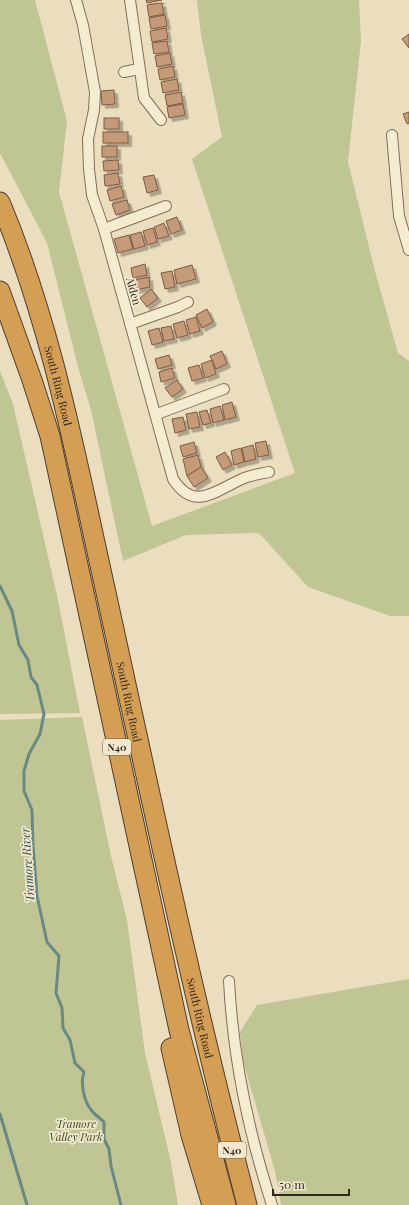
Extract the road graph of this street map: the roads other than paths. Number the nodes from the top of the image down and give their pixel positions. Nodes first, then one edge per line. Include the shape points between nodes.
1 (76, 0) edge
2 (130, 0) edge
3 (139, 69) junction
4 (124, 72) dead end
5 (161, 120) dead end
6 (392, 135) dead end
7 (0, 202) edge
8 (166, 206) dead end
9 (104, 229) junction
10 (409, 250) edge
11 (0, 291) edge
12 (188, 302) dead end
13 (130, 324) junction
14 (224, 389) dead end
15 (157, 414) junction
16 (269, 472) dead end
17 (254, 476) junction
18 (257, 486) dead end
19 (134, 832) junction
20 (229, 981) dead end
21 (218, 1094) junction
22 (212, 1205) edge
23 (226, 1205) edge
24 (247, 1205) edge
25 (259, 1205) edge
26 (272, 1205) edge

1 - 9 street, Alden via 95,92 88,139 92,195
2 - 3 street
3 - 4 street
3 - 5 street via 144,98
6 - 10 street via 399,216
7 - 21 highway, South Ring Road / N40 via 38,304 70,429
8 - 9 street via 149,207
9 - 13 street, Alden
11 - 19 highway, South Ring Road / N40 via 50,436
12 - 13 street
13 - 15 street, Alden
14 - 15 street
15 - 17 street, Alden via 174,480 181,491 193,497 208,497 224,487
16 - 17 street, Alden
17 - 18 street
19 - 22 highway via 144,916 164,1016 191,1136
19 - 23 highway, South Ring Road / N40 via 179,1030
20 - 26 street via 241,1092 254,1147
21 - 24 highway, South Ring Road / N40
21 - 25 highway

